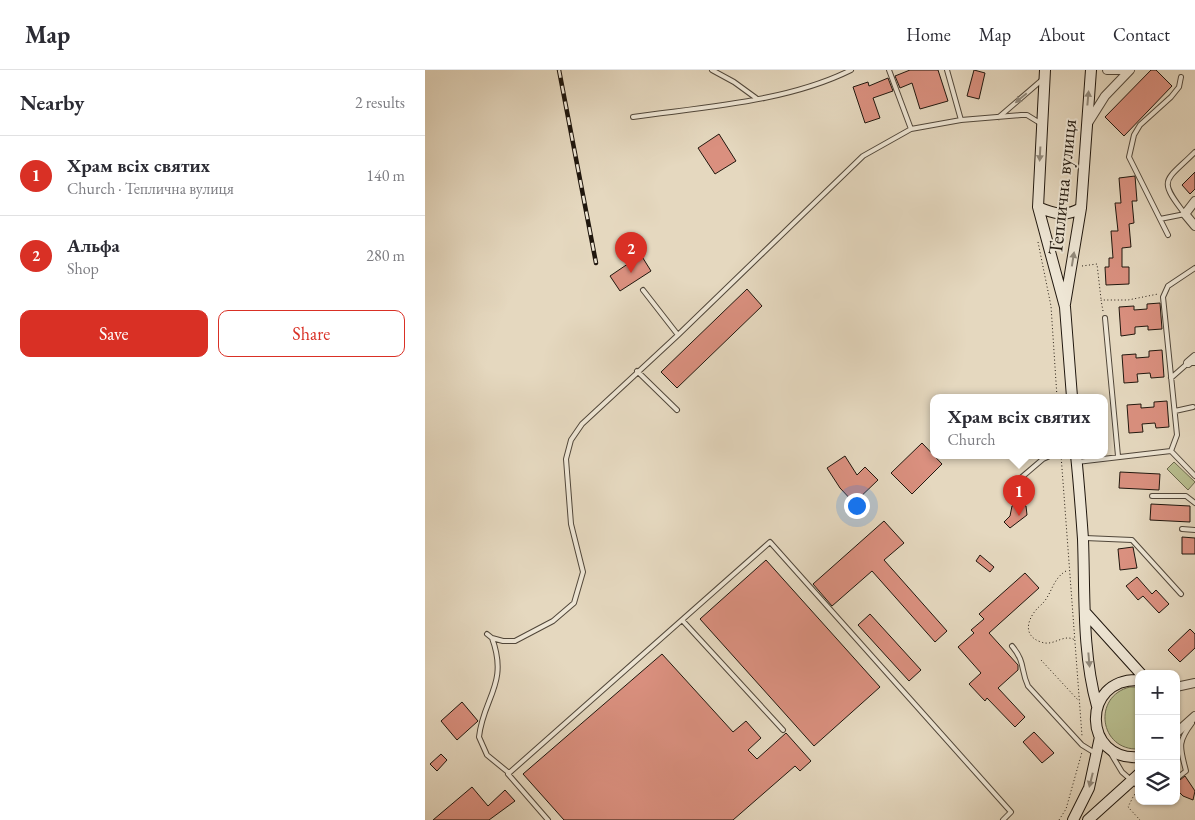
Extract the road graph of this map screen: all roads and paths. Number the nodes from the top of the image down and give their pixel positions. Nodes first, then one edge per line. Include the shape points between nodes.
1 (712, 70) edge
2 (851, 70) edge
3 (889, 70) edge
4 (947, 70) edge
5 (1091, 70) edge
6 (1107, 70) edge
7 (1125, 70) edge
8 (1130, 70) edge
9 (1045, 74) edge
10 (1181, 77) dead end
11 (756, 98) junction
12 (633, 117) dead end
13 (997, 118) junction
14 (961, 120) junction
15 (1042, 124) junction
16 (1086, 127) junction
17 (911, 129) junction
18 (1195, 152) edge
19 (1195, 201) edge
20 (1038, 206) junction
21 (1081, 208) junction
22 (1185, 214) junction
23 (1160, 219) junction
24 (1195, 226) edge
25 (1168, 235) dead end
26 (1037, 242) dead end
27 (1079, 266) dead end
28 (1195, 268) edge
29 (643, 290) dead end
30 (1163, 295) junction
31 (1101, 300) junction
32 (1065, 307) junction
33 (1105, 318) joint
34 (677, 335) junction
35 (1195, 356) edge
36 (1192, 363) edge
37 (637, 371) junction
38 (1171, 378) junction
39 (1057, 394) edge
40 (1072, 394) edge
41 (1193, 407) dead end
42 (677, 410) dead end
43 (1175, 411) junction
44 (1171, 452) junction
45 (1108, 456) edge
46 (1118, 456) junction
47 (1042, 459) edge
48 (1061, 459) edge
49 (1077, 459) edge
50 (1195, 476) edge
51 (1009, 488) dead end
52 (1152, 496) dead end
53 (1195, 503) edge
54 (1182, 529) dead end
55 (1195, 530) edge
56 (1083, 538) junction
57 (1066, 571) dead end
58 (1181, 594) dead end
59 (1085, 612) junction
60 (682, 620) junction
61 (487, 634) dead end
62 (493, 638) junction
63 (1075, 641) junction
64 (1012, 646) dead end
65 (1041, 660) dead end
66 (1137, 670) edge
67 (1135, 680) edge
68 (1195, 683) edge
69 (1180, 685) edge
70 (1079, 701) junction
71 (1097, 706) junction
72 (1195, 718) edge
73 (783, 730) dead end
74 (1180, 730) edge
75 (1100, 737) junction
76 (1083, 745) junction
77 (1108, 748) junction
78 (1097, 755) junction
79 (1135, 757) edge
80 (509, 773) junction
81 (1180, 775) edge
82 (1135, 780) edge
83 (1135, 782) edge
84 (1135, 794) edge
85 (548, 820) edge
86 (1003, 820) edge
87 (1059, 820) edge
88 (1073, 820) edge
89 (1088, 820) edge
90 (1140, 820) edge

1 - 11 lane
2 - 11 lane via 825,83
3 - 17 lane
4 - 14 lane
16 -> 5 main road, Теплична вулиця
6 - 7 street
8 - 16 street via 1105,96
9 -> 13 lane
9 - 15 main road, Теплична вулиця
10 - 23 lane via 1171,97 1140,125 1134,135 1129,158
11 - 12 lane
13 - 14 lane
13 - 15 lane via 1027,115
14 - 17 lane
15 -> 20 main road, Теплична вулиця
16 - 21 main road, Теплична вулиця
17 - 34 lane via 863,156
18 - 22 lane via 1170,176 1167,184 1169,193
19 - 22 street
20 - 21 main road via 1061,214
20 - 32 main road, Теплична вулиця
32 -> 21 main road, Теплична вулиця
22 - 23 lane
22 - 24 street
23 - 25 lane
26 - 39 path via 1051,306
27 - 31 path via 1097,264
28 - 30 lane via 1168,286
29 - 34 lane
30 - 31 path
30 - 38 lane
31 - 33 path
32 - 40 main road, Теплична вулиця
33 - 46 lane
34 - 37 lane
35 - 36 street
36 - 38 lane
37 - 42 lane
37 - 62 lane via 581,424 568,450 565,470 571,524 583,572 574,603 553,622 521,638 510,642
38 - 43 lane
41 - 43 lane
43 - 44 lane via 1177,435
44 - 46 lane
44 - 50 lane
45 - 46 lane
47 - 51 lane
48 - 63 path
49 - 56 main road
52 - 53 lane via 1187,496
54 - 55 lane
56 - 58 lane via 1132,540
56 - 59 main road
57 - 63 path via 1055,580 1043,602 1031,614 1028,628 1040,642 1049,643 1067,637
59 - 66 main road
59 -> 71 main road via 1091,686
60 - 73 lane
60 - 80 lane
60 - 86 lane via 770,542 1011,812
61 - 62 lane
62 - 80 lane via 498,675 479,737 487,755
63 - 70 path
64 - 76 lane via 1021,656 1028,686
65 - 70 path
67 - 71 main road via 1113,686
68 - 69 street
70 - 76 path
71 - 75 main road via 1096,727
72 - 74 street
72 - 81 lane via 1179,745 1185,771
75 - 77 main road
75 - 78 main road
76 - 78 lane
76 - 87 path via 1066,809
77 - 79 main road via 1119,755
77 - 82 lane via 1113,760
78 -> 88 main road via 1089,788
80 - 85 lane
83 - 89 main road
84 - 90 path via 1128,808

